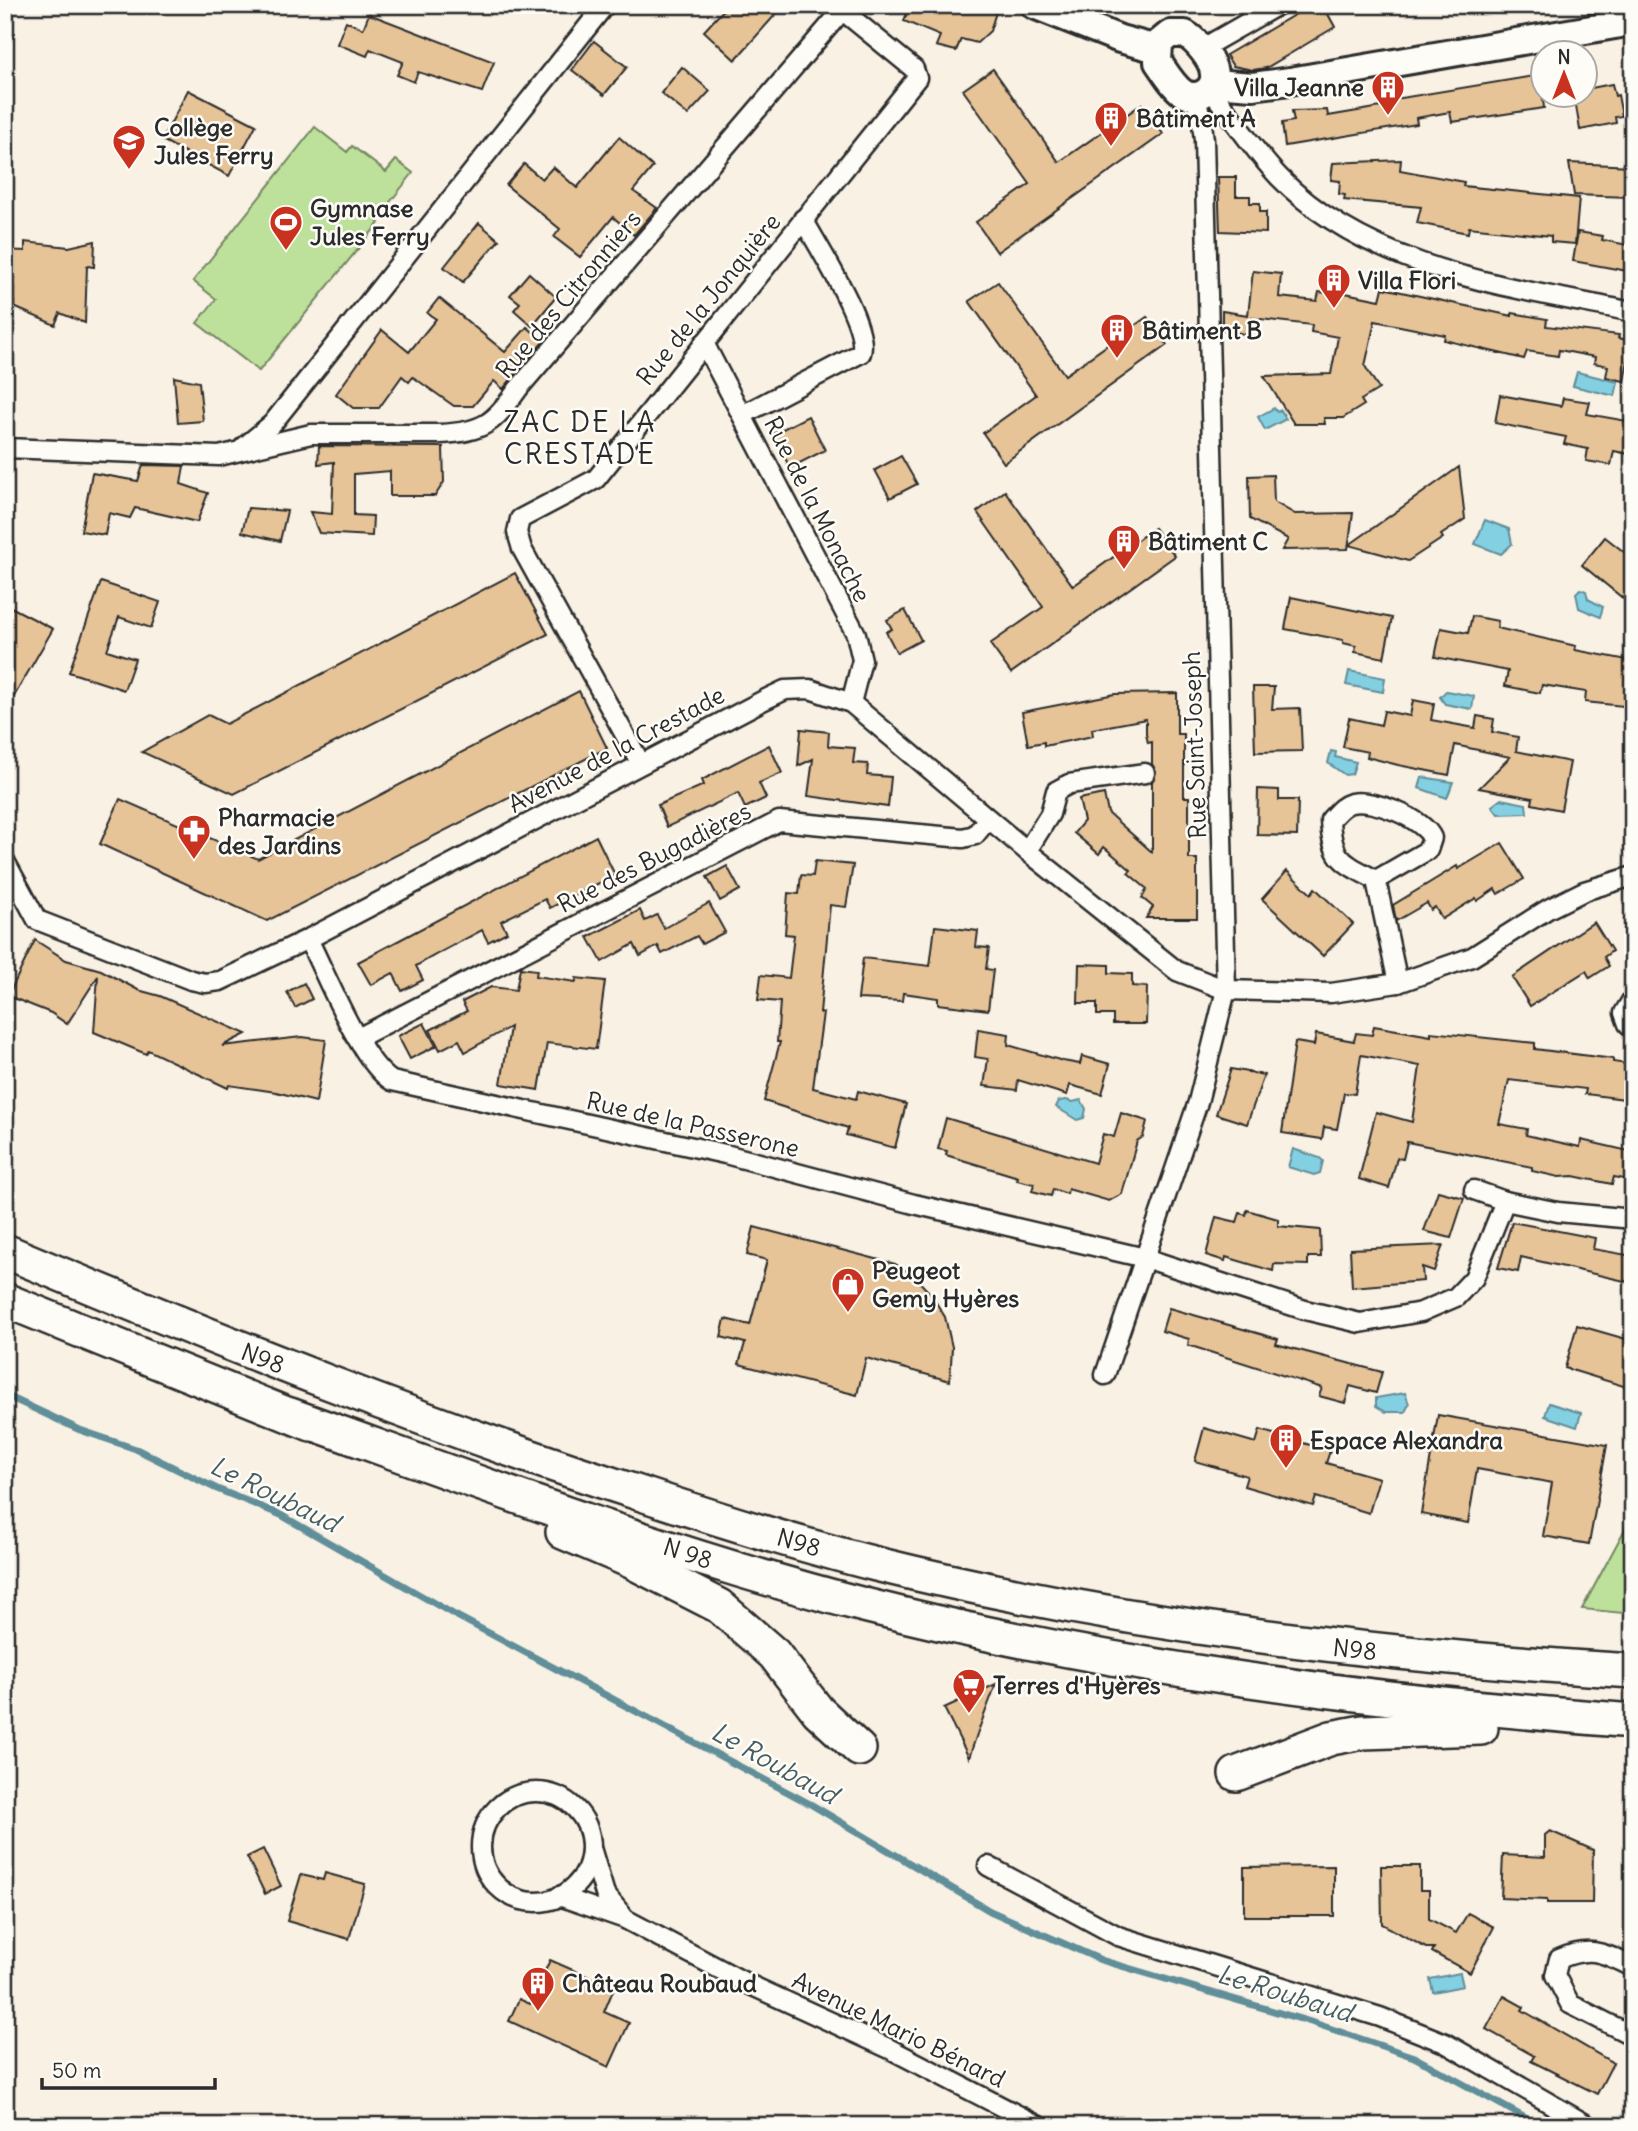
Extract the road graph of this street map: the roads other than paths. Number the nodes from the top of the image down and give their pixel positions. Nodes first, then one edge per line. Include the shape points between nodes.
1 (606, 5) edge
2 (1034, 5) edge
3 (1278, 5) edge
4 (845, 8) edge
5 (1633, 9) edge
6 (1632, 23) edge
7 (1157, 49) junction
8 (1201, 49) junction
9 (1206, 89) junction
10 (803, 219) junction
11 (1633, 312) edge
12 (704, 343) junction
13 (742, 415) junction
14 (5, 448) edge
15 (242, 449) junction
16 (851, 703) junction
17 (641, 764) junction
18 (1145, 773) dead end
19 (988, 819) junction
20 (1027, 852) junction
21 (5, 861) edge
22 (1633, 876) edge
23 (1376, 880) junction
24 (308, 939) junction
25 (1398, 983) junction
26 (1226, 990) junction
27 (1633, 998) edge
28 (1633, 1028) edge
29 (358, 1038) junction
30 (1474, 1190) dead end
31 (1505, 1201) junction
32 (1633, 1219) edge
33 (5, 1251) edge
34 (1145, 1258) junction
35 (5, 1300) edge
36 (1105, 1375) dead end
37 (290, 1415) junction
38 (1633, 1671) edge
39 (1633, 1723) edge
40 (859, 1749) dead end
41 (1236, 1774) dead end
42 (591, 1850) junction
43 (988, 1866) dead end
44 (559, 1896) junction
45 (625, 1919) junction
46 (1633, 1967) edge
47 (1633, 2036) edge
48 (1039, 2126) edge
49 (1589, 2126) edge

1 - 15 street via 279,415
2 - 7 street
3 - 8 street
4 - 10 street, Rue de la Jonquière via 914,69 917,78
4 - 15 street, Rue des Citronniers via 499,417 461,433 311,434
5 - 6 main road
6 - 9 street via 1266,84
7 - 8 street via 1163,37 1178,33
7 - 9 street via 1158,62 1180,91
8 - 9 street via 1213,69
9 - 11 street via 1279,177 1360,237 1450,272
9 - 26 street, Rue Saint-Joseph via 1201,115
10 - 12 street, Rue de la Jonquière
10 - 13 street via 857,318 864,345 861,353
12 - 13 street, Rue de la Monache
12 - 17 street, Rue de la Jonquière via 596,479 524,515 517,533
13 - 16 street, Rue de la Monache via 856,634 862,660
14 - 15 street, Rue des Citronniers via 219,456
16 - 17 street, Avenue de la Crestade via 810,689 785,690
16 - 19 street, Avenue de la Crestade
17 - 24 street, Avenue de la Crestade
18 - 20 street via 1069,784 1056,791 1049,814
19 - 20 street, Avenue de la Crestade
19 - 29 street, Rue des Bugadières via 975,835 963,838 779,821
20 - 26 street, Avenue de la Crestade via 1177,971
21 - 24 street, Avenue de la Crestade via 37,920 191,980 220,981
22 - 25 street, Avenue de la Crestade via 1560,903 1472,957
23 - 23 street via 1428,850 1432,838 1428,829 1413,819 1354,802 1330,820 1332,846 1338,859
23 - 25 street
24 - 29 street, Rue de la Passerone
25 - 26 street, Avenue de la Crestade via 1331,993
26 - 34 street, Rue Saint-Joseph via 1198,1102
27 - 28 street via 1625,1013
29 - 34 street, Rue de la Passerone via 379,1073 392,1081 725,1154
30 - 31 street
31 - 32 street via 1558,1212
31 - 34 street, Rue de la Passerone via 1474,1278 1455,1297 1421,1311 1360,1324
33 - 38 highway, N98 / N 98 via 236,1348 520,1455 875,1564 1108,1614 1240,1636 1468,1661
34 - 36 street, Rue Saint-Joseph
35 - 37 highway
37 - 39 highway, N 98 via 716,1562 863,1604 1096,1656 1348,1695
37 - 40 highway via 631,1561 719,1606 774,1654 818,1711
39 - 41 highway via 1547,1730 1450,1727 1363,1732 1331,1738
42 - 44 street via 582,1878
42 - 44 street via 584,1819 560,1797 544,1792 513,1797 489,1819 481,1847 491,1878 516,1897 531,1901
42 - 45 street, Avenue Mario Bénard via 605,1894
43 - 49 street via 1118,1936 1380,2017 1445,2043
44 - 45 street, Avenue Mario Bénard
45 - 48 street, Avenue Mario Bénard
46 - 47 street via 1601,1952 1580,1950 1559,1959 1555,1975 1570,2004

